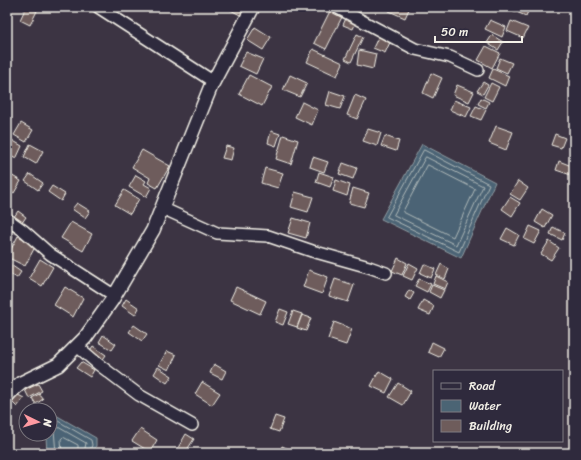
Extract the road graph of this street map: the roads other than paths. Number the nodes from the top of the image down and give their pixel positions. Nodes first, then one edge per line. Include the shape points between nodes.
1 (98, 7) edge
2 (253, 7) edge
3 (336, 7) edge
4 (478, 70) dead end
5 (214, 82) junction
6 (162, 208) junction
7 (7, 219) edge
8 (386, 273) dead end
9 (114, 296) junction
10 (77, 346) junction
11 (7, 395) edge
12 (192, 425) dead end

1 - 5 street
2 - 5 street
3 - 4 street via 415,49 450,57
5 - 6 street
6 - 8 street via 217,233 268,236
6 - 9 street via 153,230
7 - 9 street via 50,254
9 - 10 street
10 - 11 street via 58,365 21,383
10 - 12 street via 139,395

